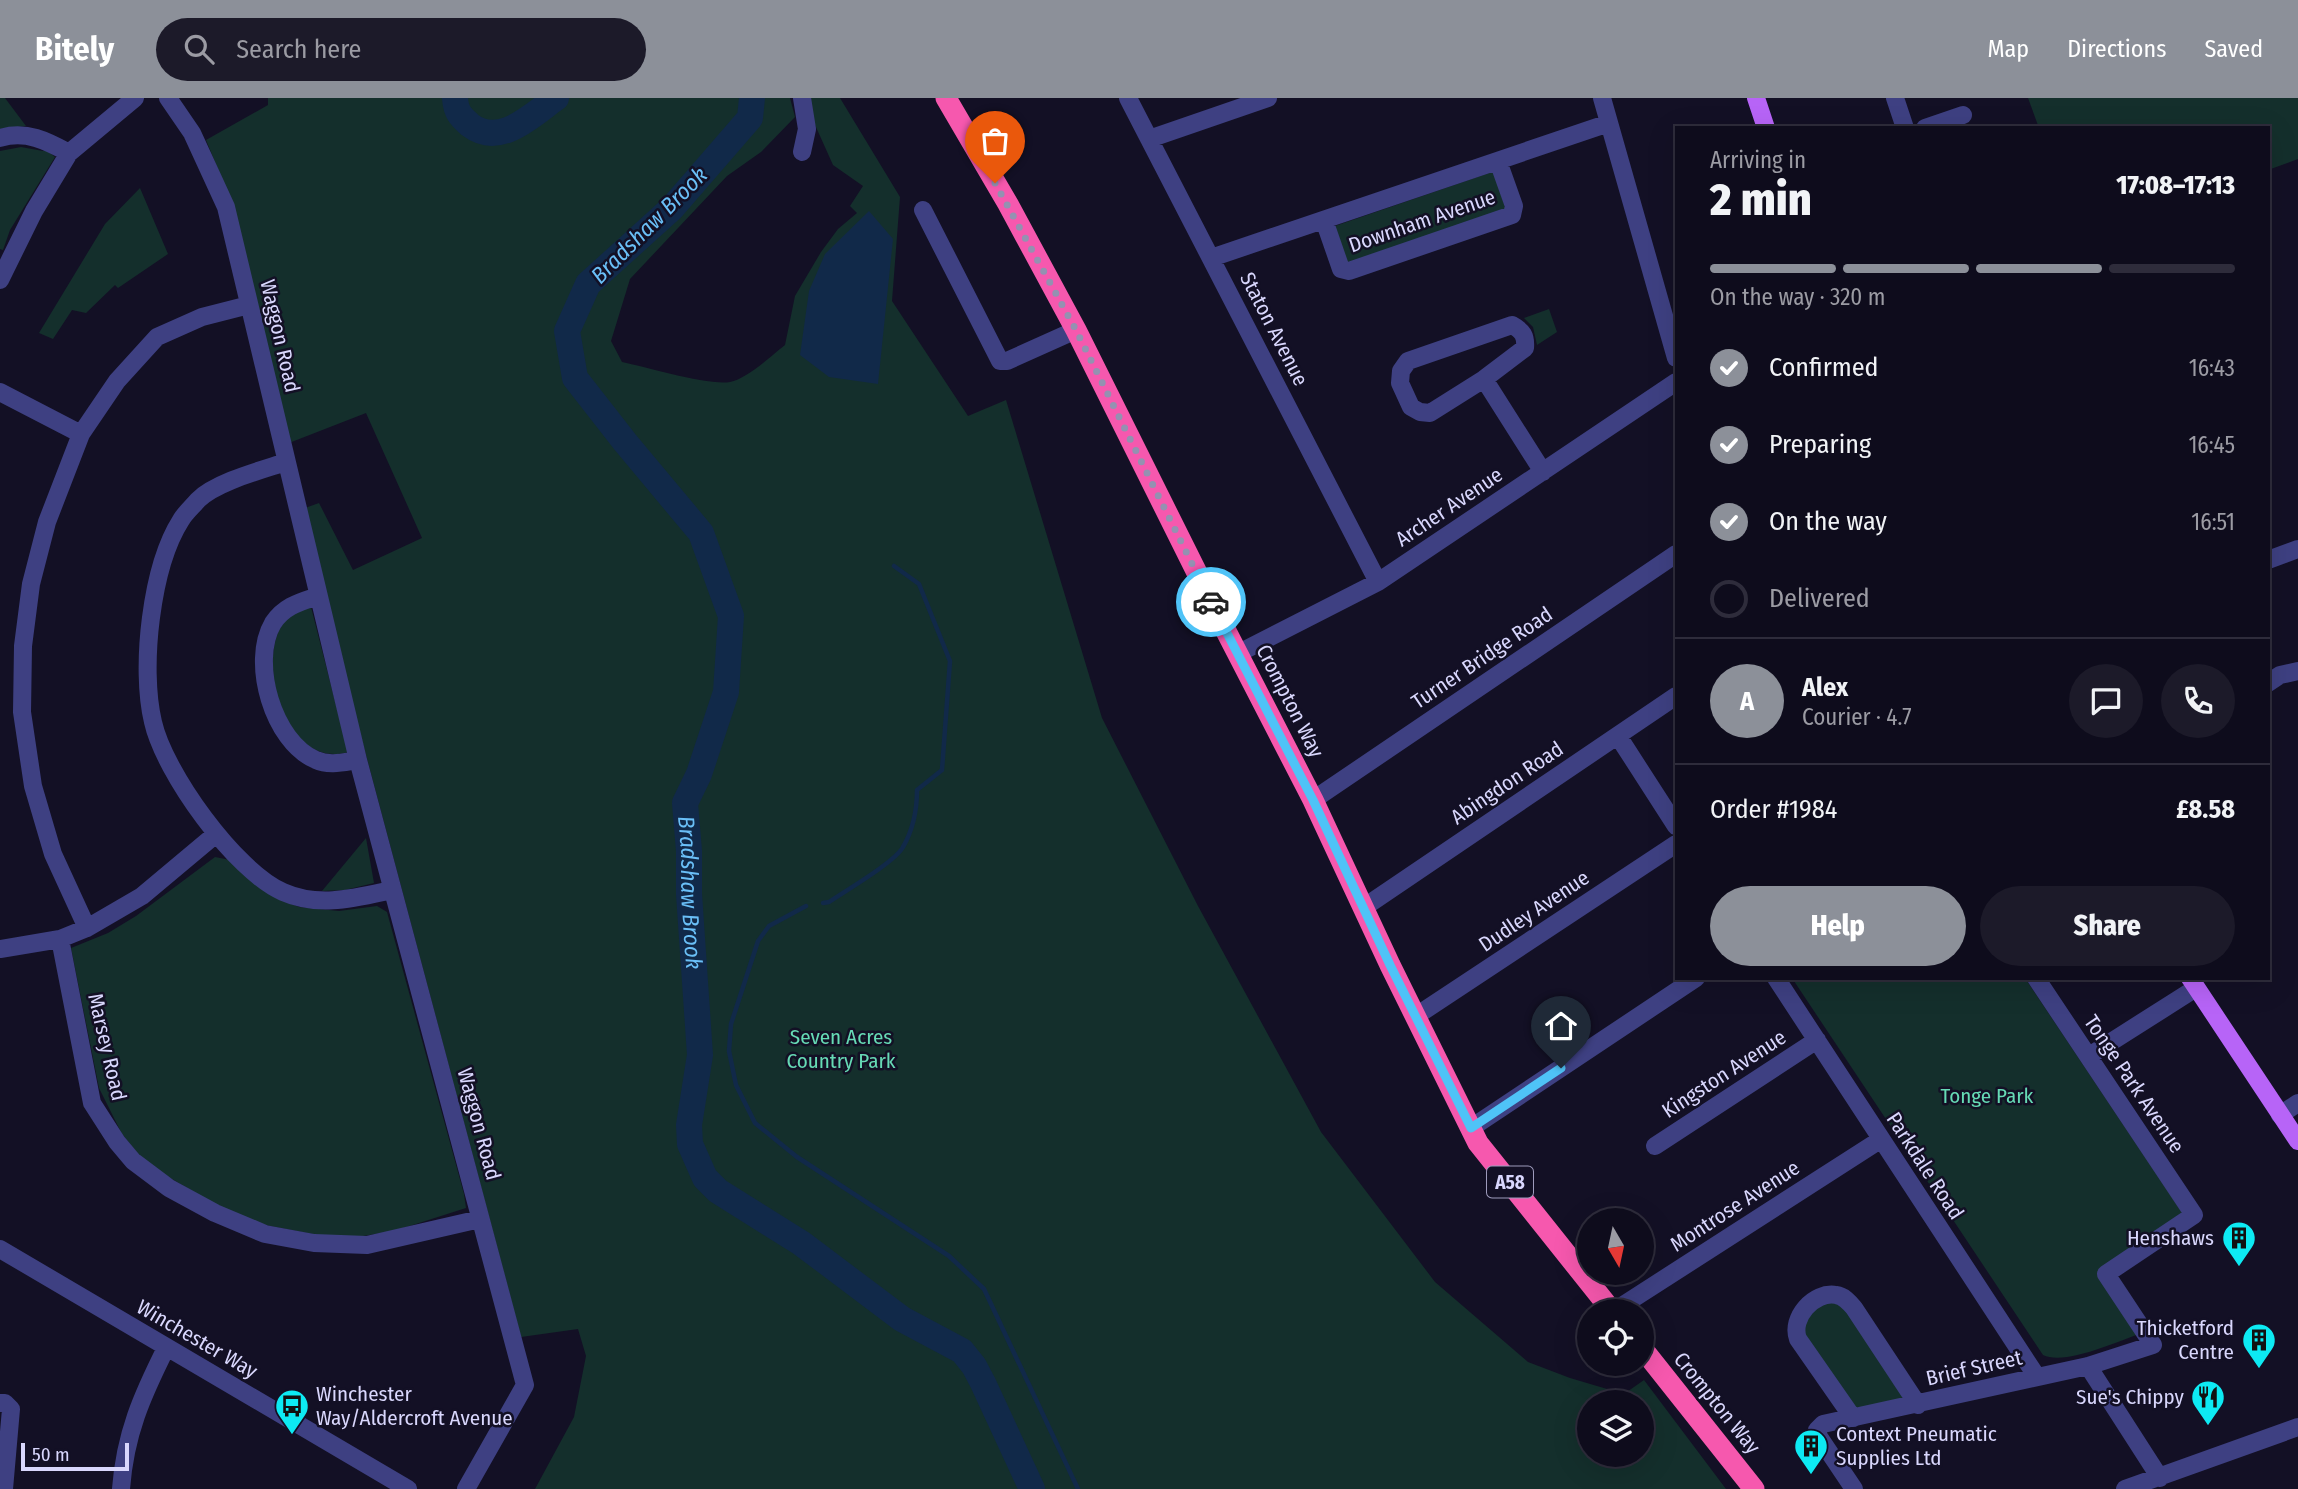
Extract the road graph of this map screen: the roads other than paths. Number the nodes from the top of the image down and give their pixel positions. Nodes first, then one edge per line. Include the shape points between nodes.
1 (135, 98) edge
2 (168, 98) edge
3 (802, 98) edge
4 (946, 98) edge
5 (1128, 98) edge
6 (1268, 98) edge
7 (1602, 98) edge
8 (1756, 98) edge
9 (1895, 98) edge
10 (1963, 115) dead end
11 (1609, 123) junction
12 (1765, 126) edge
13 (1904, 126) edge
14 (1931, 126) edge
15 (0, 138) edge
16 (1150, 139) junction
17 (802, 152) dead end
18 (69, 153) junction
19 (1498, 160) junction
20 (923, 209) dead end
21 (1324, 220) junction
22 (1211, 258) junction
23 (4, 259) edge
24 (0, 280) edge
25 (249, 305) junction
26 (1076, 330) junction
27 (1675, 354) edge
28 (1484, 379) junction
29 (1675, 383) edge
30 (0, 391) edge
31 (81, 434) junction
32 (286, 461) junction
33 (1543, 472) junction
34 (2298, 549) edge
35 (1675, 555) edge
36 (2270, 559) edge
37 (1378, 582) junction
38 (318, 596) junction
39 (1237, 653) junction
40 (2298, 671) edge
41 (2270, 688) edge
42 (1675, 697) edge
43 (1618, 736) junction
44 (358, 760) junction
45 (1313, 800) junction
46 (1675, 824) edge
47 (216, 834) junction
48 (1675, 845) edge
49 (392, 890) junction
50 (1363, 908) junction
51 (87, 928) junction
52 (61, 939) junction
53 (0, 949) edge
54 (1693, 980) edge
55 (1777, 980) edge
56 (2037, 980) edge
57 (2193, 983) edge
58 (1416, 1016) junction
59 (1817, 1040) junction
60 (2089, 1056) junction
61 (2298, 1103) edge
62 (2280, 1115) junction
63 (1471, 1128) junction
64 (1880, 1140) junction
65 (2298, 1141) edge
66 (1656, 1146) dead end
67 (480, 1219) junction
68 (0, 1249) edge
69 (1603, 1299) edge
70 (1632, 1299) edge
71 (2152, 1346) joint
72 (166, 1348) junction
73 (1654, 1363) edge
74 (2088, 1366) junction
75 (2037, 1377) junction
76 (0, 1403) edge
77 (1918, 1405) junction
78 (1853, 1418) junction
79 (2298, 1430) edge
80 (2160, 1478) junction
81 (4, 1489) edge
82 (121, 1489) edge
83 (408, 1489) edge
84 (466, 1489) edge
85 (1754, 1489) edge
86 (1854, 1489) edge
87 (2126, 1489) edge

1 - 18 street
2 - 25 street, Waggon Road via 192,133 226,207
3 - 17 street via 807,129
4 - 26 highway, Crompton Way / A58
5 - 16 street, Staton Avenue
6 - 16 street
7 - 11 street
8 - 12 main road
9 - 13 street
10 - 14 street
11 - 19 street, Downham Avenue
11 - 27 street
15 - 18 street via 42,138
16 - 22 street, Staton Avenue
18 - 23 street
19 - 21 street, Downham Avenue
19 - 21 street, Downham Avenue via 1514,206 1511,215 1412,250 1349,271 1340,269
20 - 26 street via 1000,361
21 - 22 street, Downham Avenue
22 - 37 street, Staton Avenue
23 - 24 street
25 - 31 street via 202,317 158,337 117,381
25 - 32 street, Waggon Road
26 - 39 highway, Crompton Way / A58
28 - 28 street via 1430,413 1411,407 1400,383 1408,361 1512,325 1522,330 1525,348
28 - 33 street
29 - 33 street, Archer Avenue
30 - 31 street
31 - 51 street via 47,522 31,584 23,646 22,712 33,786 52,854
32 - 38 street, Waggon Road
32 - 47 street via 239,477 201,497 181,519 167,551 151,618 147,685 153,723 167,761
33 - 37 street, Archer Avenue
34 - 36 street
35 - 45 street, Turner Bridge Road
37 - 39 street, Archer Avenue
38 - 44 street, Waggon Road
38 - 44 street via 290,605 274,622 265,655 269,698 276,719 302,752 317,761
39 - 45 highway, Crompton Way / A58
40 - 41 street via 2280,675
42 - 43 street, Abingdon Road
43 - 46 street
43 - 50 street, Abingdon Road
44 - 49 street, Waggon Road
45 - 50 highway, Crompton Way / A58
47 - 49 street via 281,891 311,900 343,901
47 - 51 street via 142,896
48 - 58 street, Dudley Avenue
49 - 67 street, Waggon Road
50 - 58 highway, Crompton Way / A58
51 - 52 street
52 - 53 street
52 - 67 street, Marsey Road via 92,1103 133,1161 169,1188 265,1234 314,1243 367,1245
54 - 63 street
55 - 59 street, Parkdale Road
56 - 60 street, Tonge Park Avenue
57 - 60 street
57 - 62 main road
58 - 63 highway, Crompton Way / A58
59 - 64 street, Parkdale Road
59 - 66 street, Kingston Avenue
60 - 71 street, Tonge Park Avenue via 2194,1215 2106,1274
61 - 62 street
62 - 65 main road
63 - 69 highway, Crompton Way / A58 via 1478,1143
64 - 70 street, Montrose Avenue
64 - 75 street, Parkdale Road
67 - 84 street, Waggon Road via 524,1385
68 - 72 street, Winchester Way
71 - 74 street, Brief Street
72 - 82 street via 129,1434
72 - 83 street, Winchester Way
73 - 85 highway, Crompton Way
74 - 75 street, Brief Street
74 - 80 street
75 - 77 street, Brief Street
76 - 81 street via 11,1409
77 - 78 street, Brief Street
77 - 78 street via 1854,1308 1836,1295 1826,1296 1801,1313 1795,1331
78 - 86 street, Brief Street via 1823,1424 1817,1434
79 - 80 street
80 - 87 street

